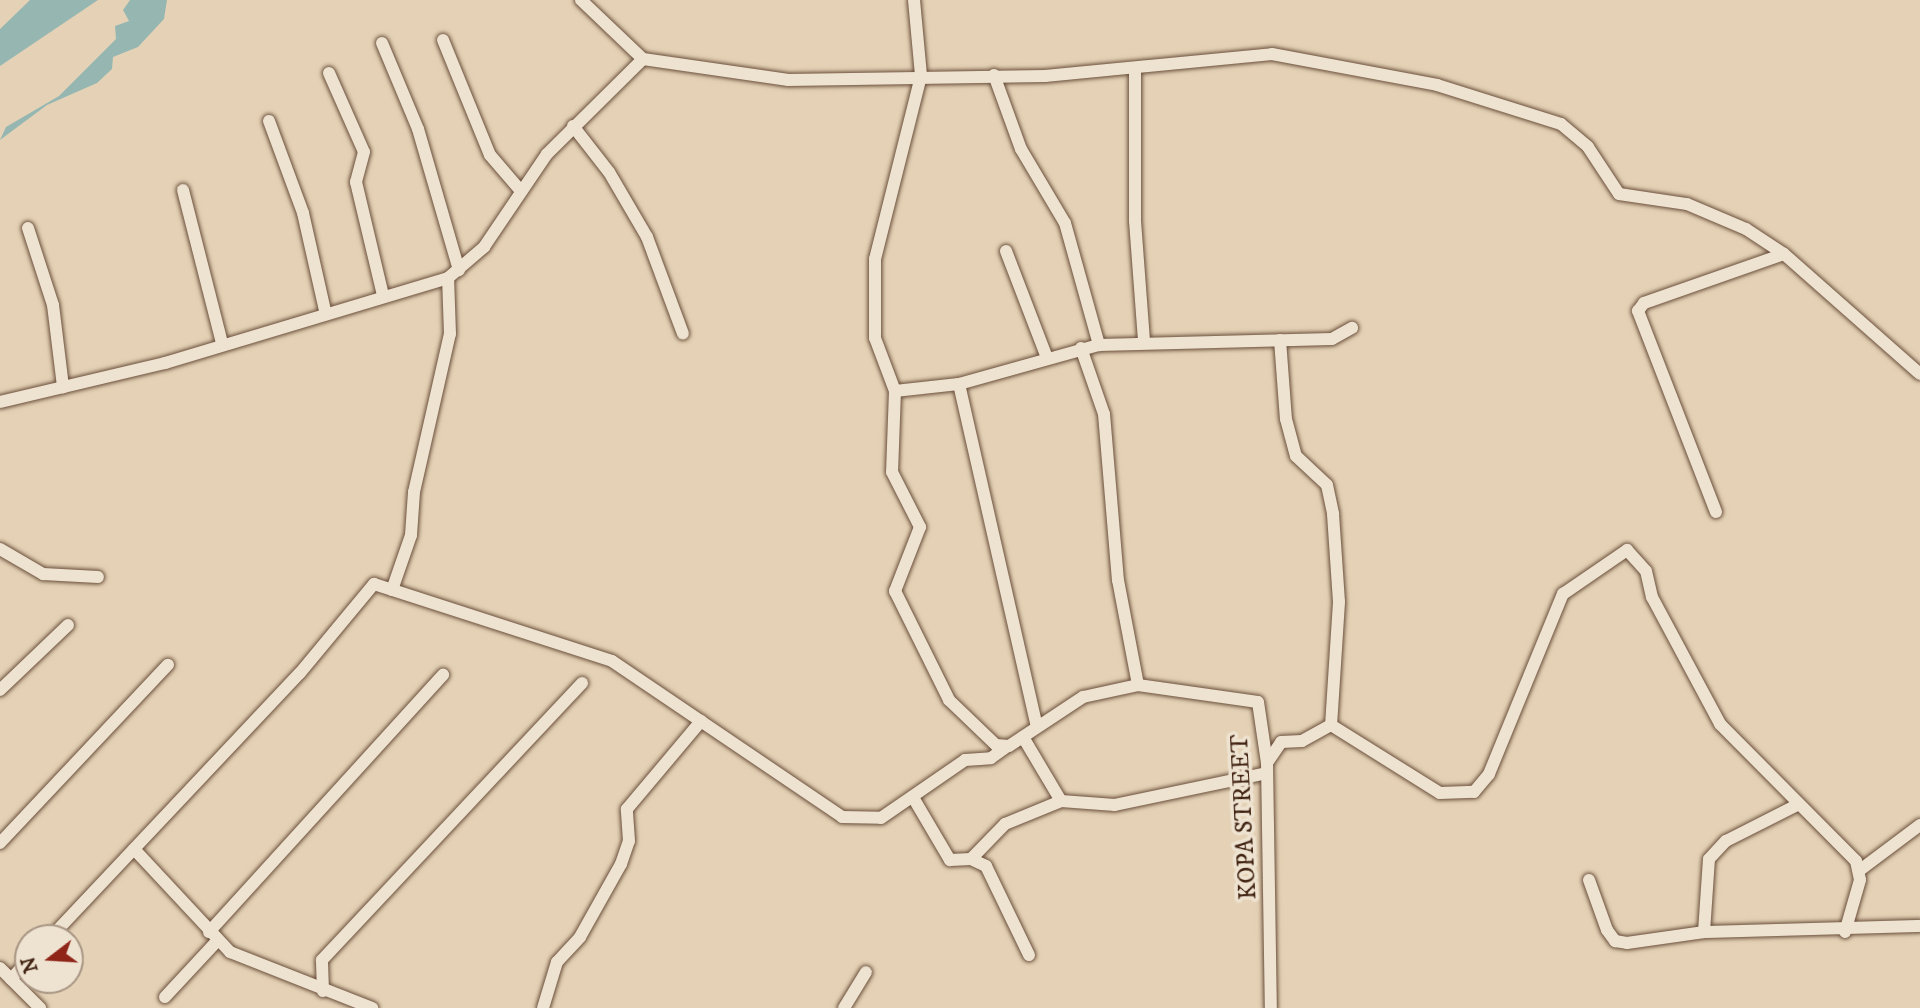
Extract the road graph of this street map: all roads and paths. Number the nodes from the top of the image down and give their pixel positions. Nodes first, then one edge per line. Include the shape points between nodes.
1 (581, 0) edge
2 (914, 0) edge
3 (443, 40) dead end
4 (383, 43) dead end
5 (643, 59) junction
6 (1135, 69) junction
7 (329, 72) dead end
8 (994, 75) junction
9 (921, 76) junction
10 (269, 121) dead end
11 (573, 126) junction
12 (183, 190) dead end
13 (520, 190) junction
14 (28, 228) dead end
15 (1006, 251) dead end
16 (1784, 254) junction
17 (459, 270) junction
18 (448, 278) junction
19 (383, 295) junction
20 (326, 311) junction
21 (1352, 328) dead end
22 (683, 334) dead end
23 (1280, 340) junction
24 (1144, 342) junction
25 (222, 343) junction
26 (1100, 345) junction
27 (1081, 348) junction
28 (1046, 355) junction
29 (1920, 374) edge
30 (959, 384) junction
31 (63, 387) junction
32 (895, 391) junction
33 (0, 402) edge
34 (1716, 512) dead end
35 (0, 549) edge
36 (98, 577) dead end
37 (392, 590) junction
38 (68, 625) dead end
39 (168, 665) dead end
40 (443, 676) dead end
41 (582, 683) dead end
42 (1138, 685) junction
43 (0, 690) edge
44 (701, 721) junction
45 (1036, 723) junction
46 (1331, 725) junction
47 (1023, 737) junction
48 (1009, 746) junction
49 (1267, 768) junction
50 (914, 799) junction
51 (1060, 801) junction
52 (1797, 805) junction
53 (1920, 825) edge
54 (0, 843) edge
55 (134, 849) junction
56 (971, 859) junction
57 (1860, 870) junction
58 (1589, 880) dead end
59 (63, 924) edge
60 (1920, 926) edge
61 (1704, 932) junction
62 (1845, 932) junction
63 (213, 936) junction
64 (1029, 955) dead end
65 (0, 968) edge
66 (866, 972) dead end
67 (14, 976) edge
68 (11, 979) junction
69 (323, 991) junction
70 (165, 997) dead end
71 (40, 1008) edge
72 (372, 1008) edge
73 (543, 1008) edge
74 (844, 1008) edge
75 (1271, 1008) edge

1 - 5 street
2 - 9 street
3 - 13 street via 490,155
4 - 17 street via 422,139
5 - 9 street via 788,80
5 - 11 street
6 - 8 street
6 - 16 street via 1272,54 1437,85 1561,124 1588,147 1619,194 1719,215
6 - 24 street via 1135,221
7 - 19 street via 364,152 356,182
8 - 9 street
8 - 26 street via 1021,149 1065,223
9 - 32 street via 875,258 875,338
10 - 20 street via 303,213
11 - 13 street
11 - 22 street via 610,172 647,237
12 - 25 street
13 - 17 street via 484,247
14 - 31 street via 53,305
15 - 28 street
16 - 29 street
16 - 34 street via 1644,303 1638,311
17 - 18 street
18 - 19 street
18 - 37 street via 450,334 414,492 411,535
19 - 20 street
20 - 25 street
21 - 23 street via 1332,339
23 - 24 street
23 - 46 street via 1286,419 1296,456 1327,485 1333,514 1339,601
24 - 26 street
25 - 31 street
26 - 27 street
27 - 28 street
27 - 42 street via 1104,414 1121,603
28 - 30 street
30 - 32 street
30 - 45 street
31 - 33 street
32 - 48 street via 892,472 920,527 895,591 949,700 988,740
35 - 36 street via 43,574
37 - 44 street via 612,661
37 - 55 street via 374,584 360,597 300,673
38 - 43 street
39 - 54 street
40 - 63 street
41 - 69 street via 322,960
42 - 45 street via 1083,697
42 - 49 street, KOPA STREET via 1258,702
44 - 50 street via 842,817 872,821
44 - 73 street via 627,809 629,841 621,864 580,937 557,962
45 - 47 street
46 - 49 street via 1302,741 1281,742
46 - 52 street via 1440,793 1474,792 1489,774 1563,594 1627,550 1646,571 1653,597 1706,705
47 - 48 street
47 - 51 street
48 - 50 street via 991,758 965,760
49 - 51 street via 1115,805
49 - 75 street, KOPA STREET
50 - 56 street via 950,860
51 - 56 street via 1005,824
52 - 57 street
52 - 61 street via 1726,841 1709,859
53 - 57 street
55 - 59 street
55 - 63 street
56 - 64 street via 986,866
57 - 62 street
58 - 61 street via 1615,941 1643,944
60 - 62 street
61 - 62 street
63 - 69 street via 242,960
63 - 70 street
65 - 68 street
66 - 74 street
67 - 68 street
68 - 71 street
69 - 72 street

